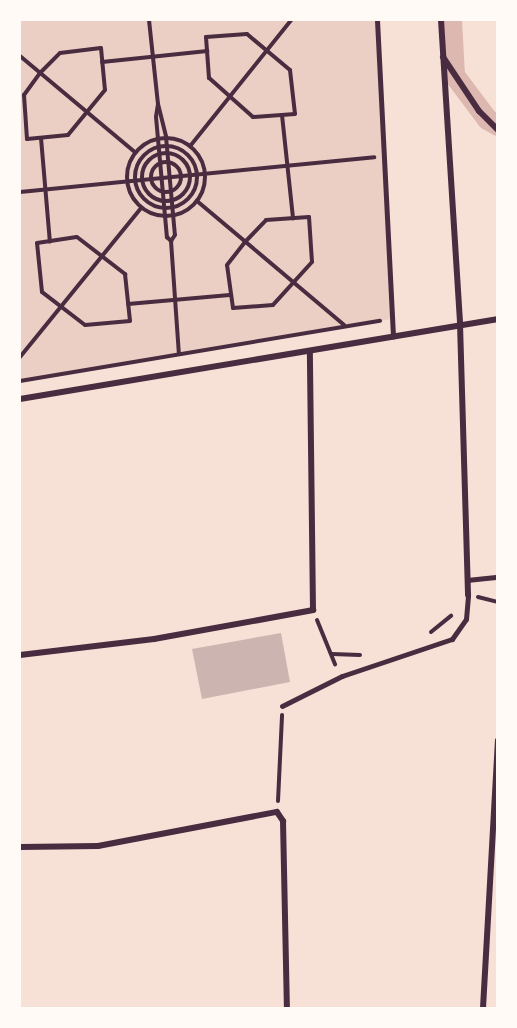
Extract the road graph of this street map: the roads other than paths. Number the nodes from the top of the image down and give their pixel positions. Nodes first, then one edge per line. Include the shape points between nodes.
1 (377, 20) edge
2 (441, 20) edge
3 (443, 57) junction
4 (498, 130) edge
5 (498, 319) edge
6 (460, 324) junction
7 (393, 337) junction
8 (309, 351) junction
9 (20, 399) edge
10 (498, 577) edge
11 (467, 580) junction
12 (468, 595) joint
13 (20, 655) edge
14 (282, 706) road end
15 (498, 740) edge
16 (20, 847) edge
17 (287, 1008) edge
18 (483, 1008) edge

1 - 7 street
2 - 3 street
3 - 4 street via 479,111
3 - 6 street
5 - 6 street
6 - 7 street
6 - 11 street
7 - 8 street
8 - 9 street
8 - 13 street via 313,610 154,639
10 - 11 lane
11 - 12 street
12 - 14 street via 466,619 452,639 342,676
15 - 18 street
16 - 17 street via 98,846 277,812 283,821

